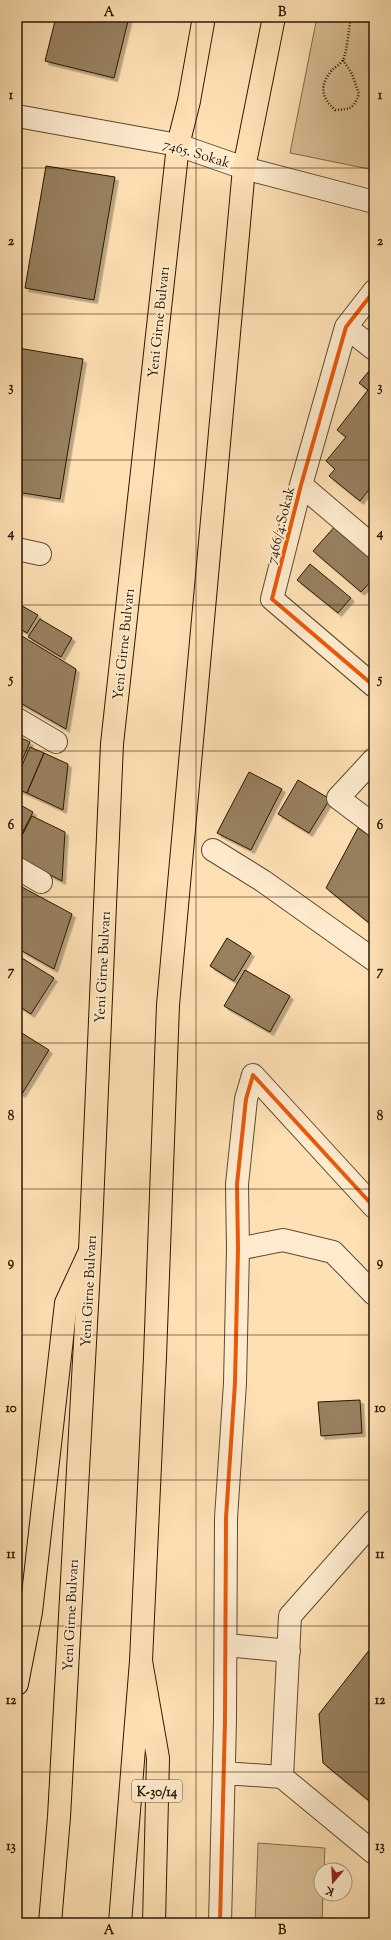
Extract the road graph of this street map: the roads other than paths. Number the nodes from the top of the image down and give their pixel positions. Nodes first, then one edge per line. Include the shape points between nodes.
1 (204, 17) edge
2 (274, 17) edge
3 (17, 116) edge
4 (178, 144) junction
5 (244, 168) junction
6 (374, 202) edge
7 (374, 291) edge
8 (346, 327) junction
9 (374, 349) edge
10 (301, 486) junction
11 (374, 547) edge
12 (17, 549) edge
13 (40, 554) dead end
14 (374, 686) edge
15 (17, 719) edge
16 (56, 742) dead end
17 (374, 759) edge
18 (374, 825) edge
19 (213, 850) dead end
20 (17, 868) edge
21 (41, 882) dead end
22 (374, 960) edge
23 (374, 1207) edge
24 (238, 1249) junction
25 (90, 1251) junction
26 (374, 1294) edge
27 (374, 1521) edge
28 (226, 1645) junction
29 (289, 1651) junction
30 (141, 1661) junction
31 (17, 1684) edge
32 (224, 1773) junction
33 (282, 1777) junction
34 (374, 1853) edge
35 (50, 1923) edge
36 (120, 1923) edge
37 (154, 1923) edge
38 (220, 1923) edge

1 - 4 main road, Yeni Girne Bulvarı via 189,101
2 - 5 main road
3 - 4 street, 7465. Sokak
4 - 5 street, 7465. Sokak
4 - 25 main road, Yeni Girne Bulvarı via 112,744
5 - 6 street, 7465. Sokak
5 - 30 main road via 168,1005
7 - 8 street
8 - 9 street
8 - 10 street, 7466/4.Sokak
10 - 11 street
10 - 14 street, 7466/4.Sokak via 272,599
12 - 13 street
15 - 16 street
17 - 18 street via 338,798
19 - 22 street via 263,881
20 - 21 street
23 - 24 street via 253,1075 246,1099 237,1184
24 - 26 street via 283,1240 333,1252
24 - 28 street via 235,1383 226,1518
25 - 31 main road via 66,1303 32,1612
25 - 35 main road, Yeni Girne Bulvarı via 59,1817
27 - 29 street via 290,1616
28 - 29 street
28 - 32 street
29 - 33 street
30 - 36 main road
30 - 37 main road, K-30/14 via 158,1758
32 - 33 street
32 - 38 street
33 - 34 street

